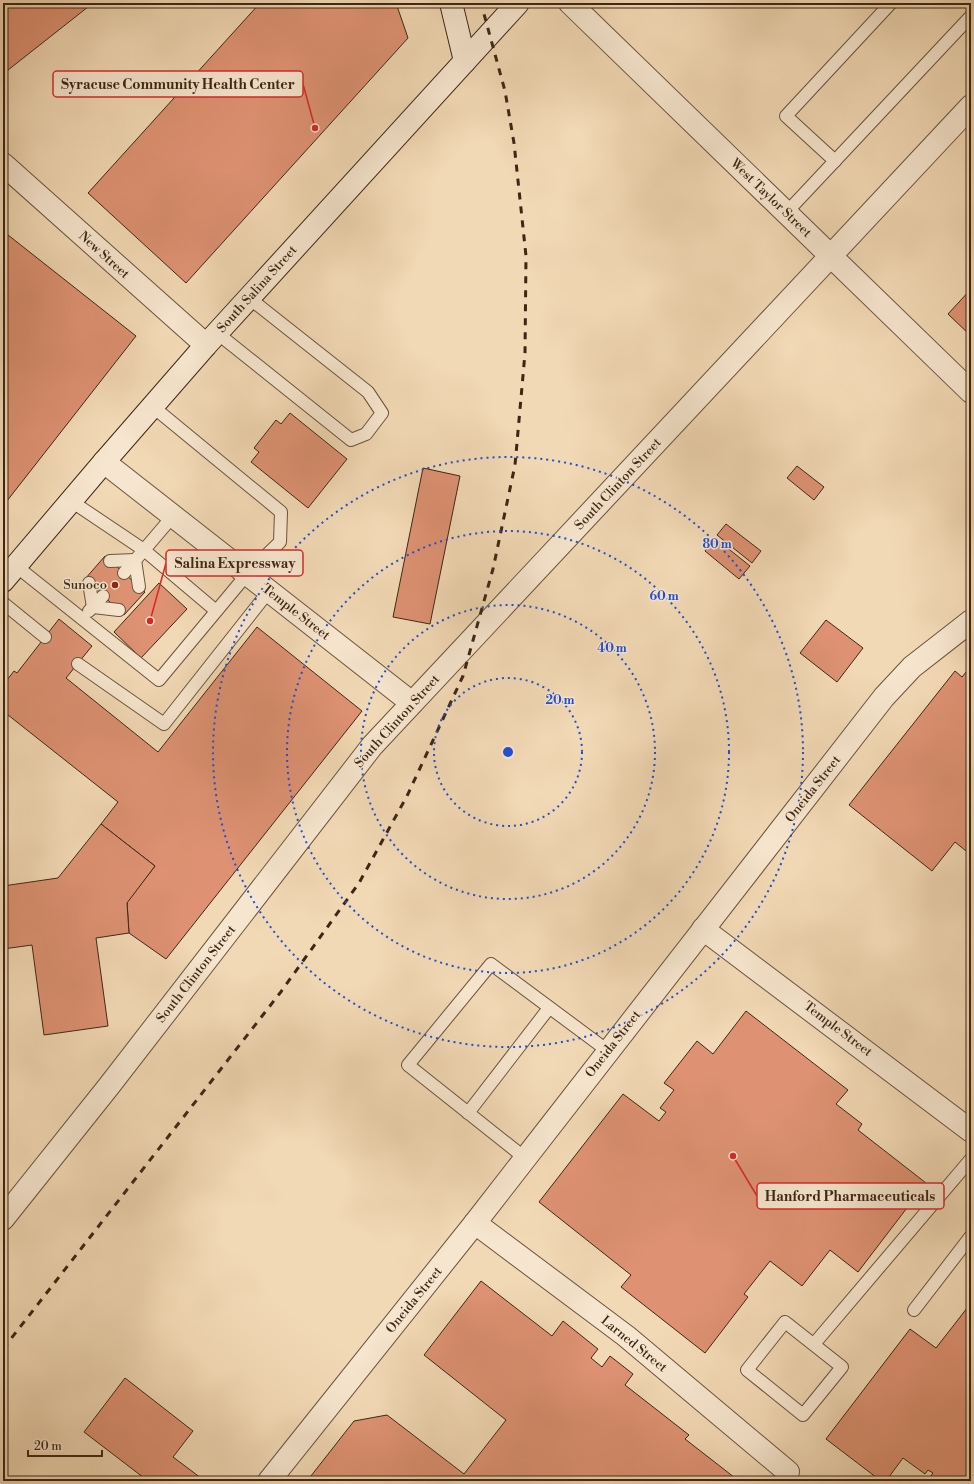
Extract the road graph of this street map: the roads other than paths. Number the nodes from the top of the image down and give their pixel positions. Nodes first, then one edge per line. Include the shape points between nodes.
1 (451, 3) edge
2 (518, 3) edge
3 (570, 3) edge
4 (891, 3) edge
5 (971, 16) edge
6 (465, 61) junction
7 (971, 106) edge
8 (835, 161) junction
9 (3, 164) edge
10 (786, 213) junction
11 (831, 257) junction
12 (249, 298) junction
13 (212, 339) junction
14 (971, 392) edge
15 (152, 406) junction
16 (104, 462) junction
17 (71, 501) junction
18 (173, 516) junction
19 (144, 550) junction
20 (135, 560) junction
21 (110, 561) dead end
22 (9, 573) edge
23 (124, 573) dead end
24 (248, 573) junction
25 (89, 583) dead end
26 (139, 587) dead end
27 (269, 591) junction
28 (103, 596) dead end
29 (3, 603) edge
30 (93, 607) junction
31 (119, 610) dead end
32 (215, 610) junction
33 (82, 618) junction
34 (971, 621) edge
35 (45, 637) dead end
36 (78, 664) dead end
37 (412, 703) junction
38 (703, 929) junction
39 (549, 1008) junction
40 (608, 1051) junction
41 (468, 1113) junction
42 (971, 1130) edge
43 (525, 1158) junction
44 (971, 1159) edge
45 (4, 1215) edge
46 (475, 1223) junction
47 (971, 1236) edge
48 (914, 1310) dead end
49 (814, 1344) junction
50 (790, 1476) edge
51 (268, 1481) edge

1 - 6 street
2 - 6 street, South Salina Street
3 - 10 street, West Taylor Street
4 - 8 lane via 786,116
5 - 8 lane
6 - 12 street, South Salina Street
7 - 11 street, South Clinton Street
8 - 10 lane
9 - 13 street, New Street
10 - 11 street, West Taylor Street
11 - 14 street, West Taylor Street
11 - 37 street, South Clinton Street
12 - 13 street, South Salina Street
12 - 13 lane via 368,392 382,413 366,434 351,440
13 - 15 street, South Salina Street
15 - 16 street, South Salina Street
15 - 24 lane via 281,512 280,542
16 - 17 street, South Salina Street
16 - 18 street, Temple Street
17 - 19 lane
17 - 22 street, South Salina Street
18 - 19 lane
18 - 24 street, Temple Street
19 - 20 lane
19 - 32 lane
20 - 21 lane
20 - 23 lane
20 - 26 lane
22 - 33 lane
24 - 27 street, Temple Street
24 - 32 lane
25 - 30 lane
27 - 36 lane via 164,724
27 - 37 street, Temple Street
28 - 30 lane
29 - 35 lane
30 - 31 lane
30 - 33 lane
32 - 33 lane via 159,680
34 - 38 street, Oneida Street via 912,668 884,697
37 - 45 street, South Clinton Street via 372,746 109,1086
38 - 40 street, Oneida Street
38 - 42 street, Temple Street
39 - 40 lane
39 - 41 lane
39 - 41 lane via 491,964 408,1065
40 - 43 street, Oneida Street
41 - 43 lane
43 - 46 street, Oneida Street
44 - 49 lane
46 - 50 street, Larned Street via 626,1336
46 - 51 street, Oneida Street
47 - 48 lane
49 - 49 lane via 785,1322 747,1370 803,1415 842,1367

